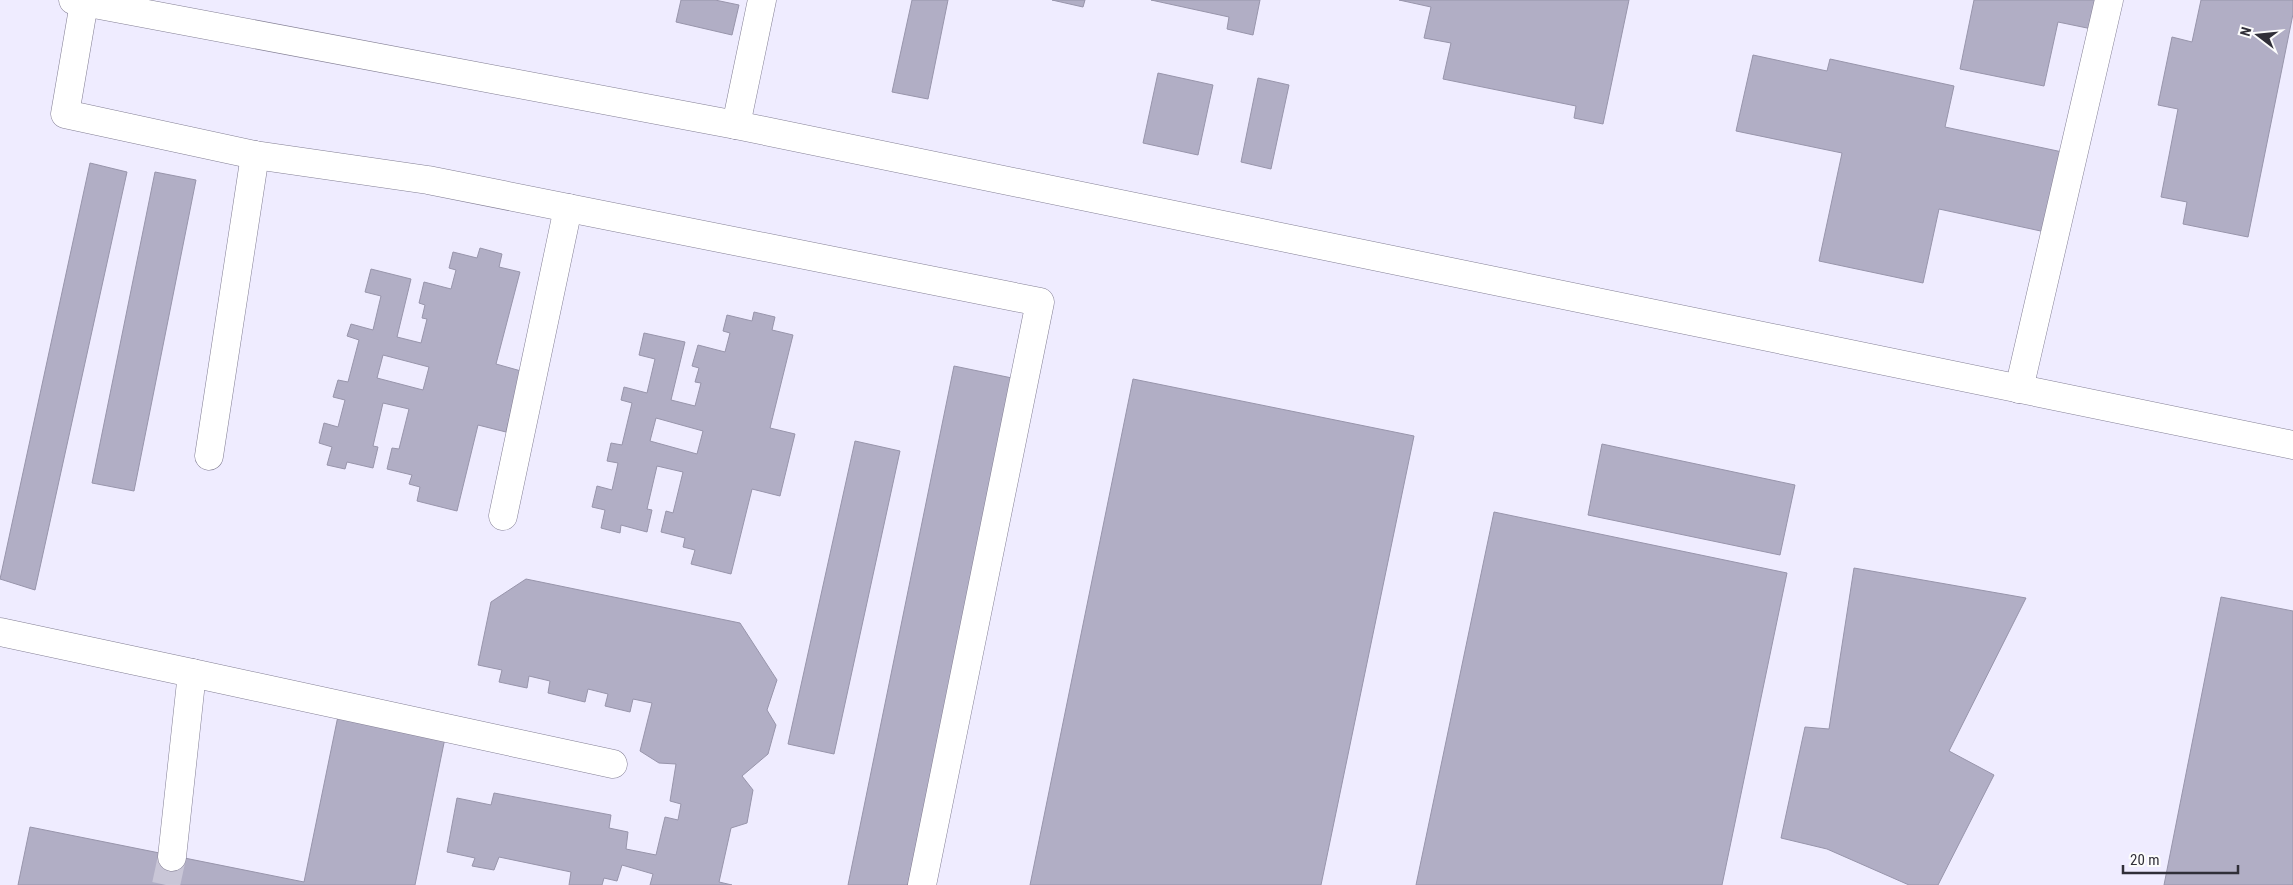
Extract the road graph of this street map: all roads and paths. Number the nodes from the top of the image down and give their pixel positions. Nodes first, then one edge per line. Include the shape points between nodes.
1 (762, 0) edge
2 (2108, 0) edge
3 (78, 1) edge
4 (736, 125) junction
5 (255, 155) junction
6 (568, 208) junction
7 (2019, 389) junction
8 (2293, 446) edge
9 (209, 456) dead end
10 (502, 516) dead end
11 (0, 632) edge
12 (192, 673) junction
13 (614, 764) dead end
14 (172, 857) tunnel mouth
15 (922, 885) edge

1 - 4 lane
2 - 7 lane
3 - 4 lane
3 - 5 lane via 64,114
4 - 7 lane
5 - 6 lane via 428,180
5 - 9 lane
6 - 10 lane
6 - 15 lane via 1040,302
7 - 8 lane
11 - 12 lane
12 - 13 lane
12 - 14 lane

